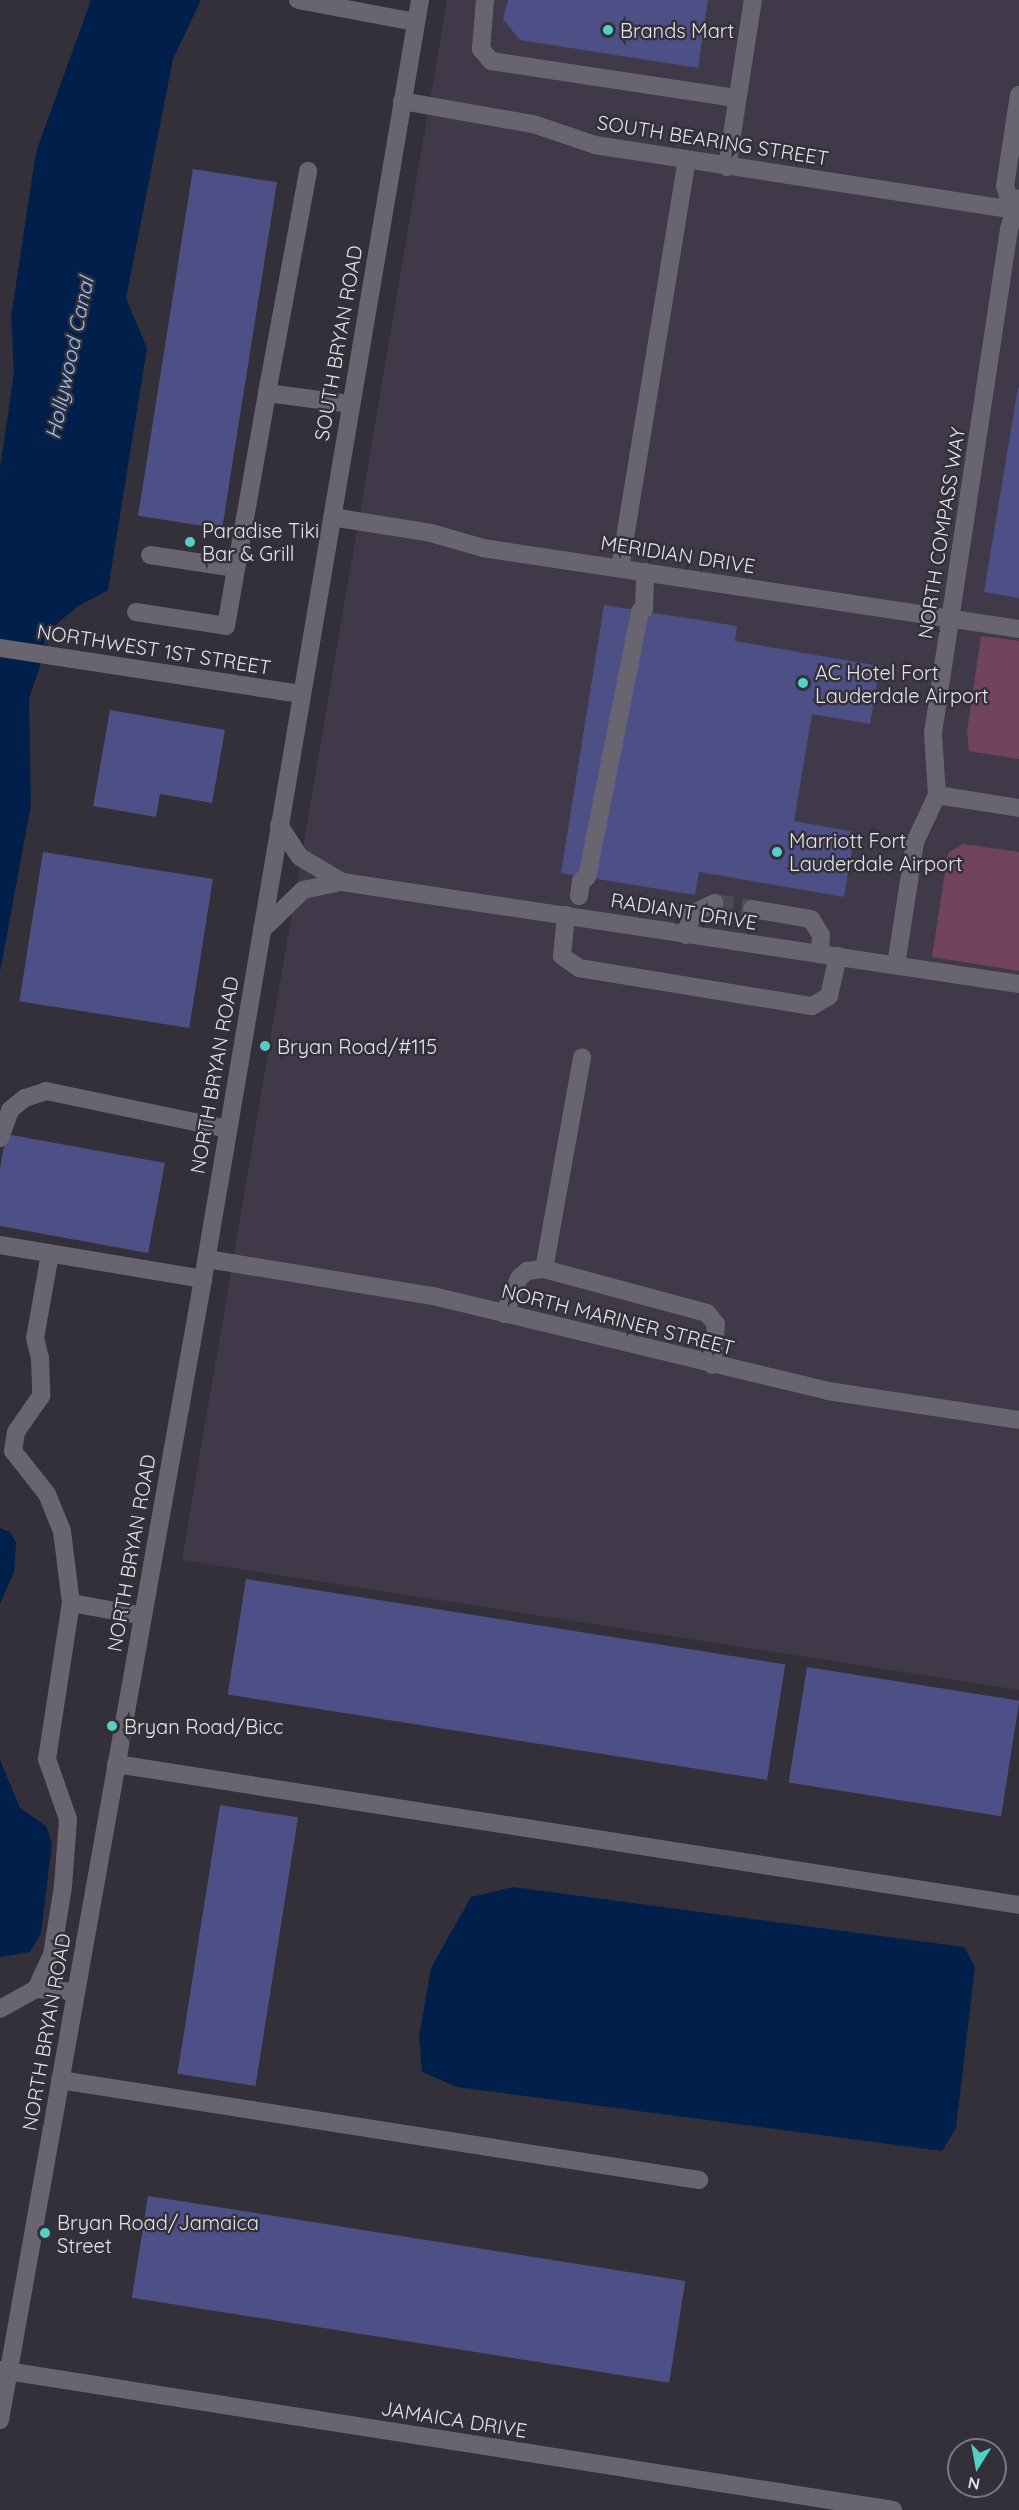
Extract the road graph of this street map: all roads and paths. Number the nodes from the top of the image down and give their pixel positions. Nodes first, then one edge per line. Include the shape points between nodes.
1 (298, 0) edge
2 (420, 0) edge
3 (485, 0) edge
4 (753, 0) edge
5 (416, 22) junction
6 (1019, 95) edge
7 (737, 98) junction
8 (402, 101) junction
9 (687, 160) junction
10 (727, 166) junction
11 (308, 171) dead end
12 (1017, 207) edge
13 (267, 393) junction
14 (351, 404) junction
15 (332, 517) junction
16 (150, 555) dead end
17 (236, 567) junction
18 (620, 568) junction
19 (644, 580) junction
20 (136, 612) dead end
21 (951, 618) junction
22 (1019, 629) edge
23 (0, 648) edge
24 (302, 694) junction
25 (937, 795) junction
26 (1019, 808) edge
27 (279, 825) junction
28 (342, 882) junction
29 (715, 903) tunnel mouth
30 (577, 907) junction
31 (752, 909) tunnel mouth
32 (262, 930) junction
33 (686, 934) junction
34 (829, 955) junction
35 (896, 964) junction
36 (1019, 984) edge
37 (582, 1057) dead end
38 (228, 1129) junction
39 (0, 1138) edge
40 (0, 1245) edge
41 (50, 1254) junction
42 (207, 1259) junction
43 (544, 1269) junction
44 (203, 1280) junction
45 (504, 1314) junction
46 (712, 1365) junction
47 (1019, 1420) edge
48 (71, 1603) junction
49 (143, 1616) junction
50 (116, 1764) junction
51 (1019, 1905) edge
52 (36, 1989) junction
53 (76, 1992) junction
54 (0, 2009) edge
55 (60, 2080) junction
56 (699, 2180) dead end
57 (4, 2371) edge
58 (0, 2420) edge
59 (796, 2503) edge
60 (893, 2510) edge

1 - 5 street
2 - 5 street, SOUTH BRYAN ROAD
3 - 7 street via 481,49 491,61
4 - 7 street
5 - 8 street, SOUTH BRYAN ROAD
6 - 12 street via 1005,186
7 - 10 street
8 - 9 street, SOUTH BEARING STREET via 533,124 595,145
8 - 14 street, SOUTH BRYAN ROAD
9 - 10 street, SOUTH BEARING STREET
9 - 18 street
10 - 12 street, SOUTH BEARING STREET
11 - 13 street
12 - 21 street, NORTH COMPASS WAY
13 - 14 street
13 - 17 street
14 - 15 street, SOUTH BRYAN ROAD
15 - 18 street, MERIDIAN DRIVE via 431,533 483,548
15 - 24 street, SOUTH BRYAN ROAD
16 - 17 street
17 - 20 street via 226,626
18 - 19 street, MERIDIAN DRIVE
19 - 21 street, MERIDIAN DRIVE
19 - 30 street via 639,590 636,606 640,611 587,877 592,882 589,896
21 - 22 street, MERIDIAN DRIVE
21 - 25 street, NORTH COMPASS WAY via 931,747
23 - 24 street, NORTHWEST 1ST STREET
24 - 27 street, NORTH BRYAN ROAD
25 - 26 street
25 - 35 street via 915,842
27 - 28 street, RADIANT DRIVE via 300,857
27 - 32 street, NORTH BRYAN ROAD
28 - 30 street, RADIANT DRIVE
28 - 32 street, RADIANT DRIVE via 303,890
29 - 33 street via 692,914
30 - 33 street, RADIANT DRIVE
30 - 34 street via 562,956 579,968 812,1006 829,996
31 - 34 street via 811,919
32 - 38 street, NORTH BRYAN ROAD
33 - 34 street, RADIANT DRIVE
34 - 35 street, RADIANT DRIVE
35 - 36 street, RADIANT DRIVE
37 - 43 street
38 - 39 street via 46,1091 25,1098 10,1110
38 - 42 street, NORTH BRYAN ROAD
40 - 41 street
41 - 44 street
41 - 48 street via 35,1338 40,1358 40,1396 16,1432 13,1451 47,1494 62,1531
42 - 44 street, NORTH BRYAN ROAD
42 - 45 street, NORTH MARINER STREET via 433,1296
43 - 45 street via 527,1271 519,1278
43 - 46 street via 707,1313 716,1324
44 - 49 street, NORTH BRYAN ROAD
45 - 46 street, NORTH MARINER STREET
46 - 47 street, NORTH MARINER STREET via 828,1390
48 - 49 street
48 - 52 street via 47,1759 68,1819 63,1886 52,1955
49 - 50 street, NORTH BRYAN ROAD
50 - 51 street
50 - 53 street, NORTH BRYAN ROAD
52 - 53 street
52 - 54 street
53 - 55 street, NORTH BRYAN ROAD
55 - 56 street
55 - 57 street, NORTH BRYAN ROAD
57 - 58 street, NORTH BRYAN ROAD
57 - 59 street, JAMAICA DRIVE
59 - 60 street, JAMAICA DRIVE

